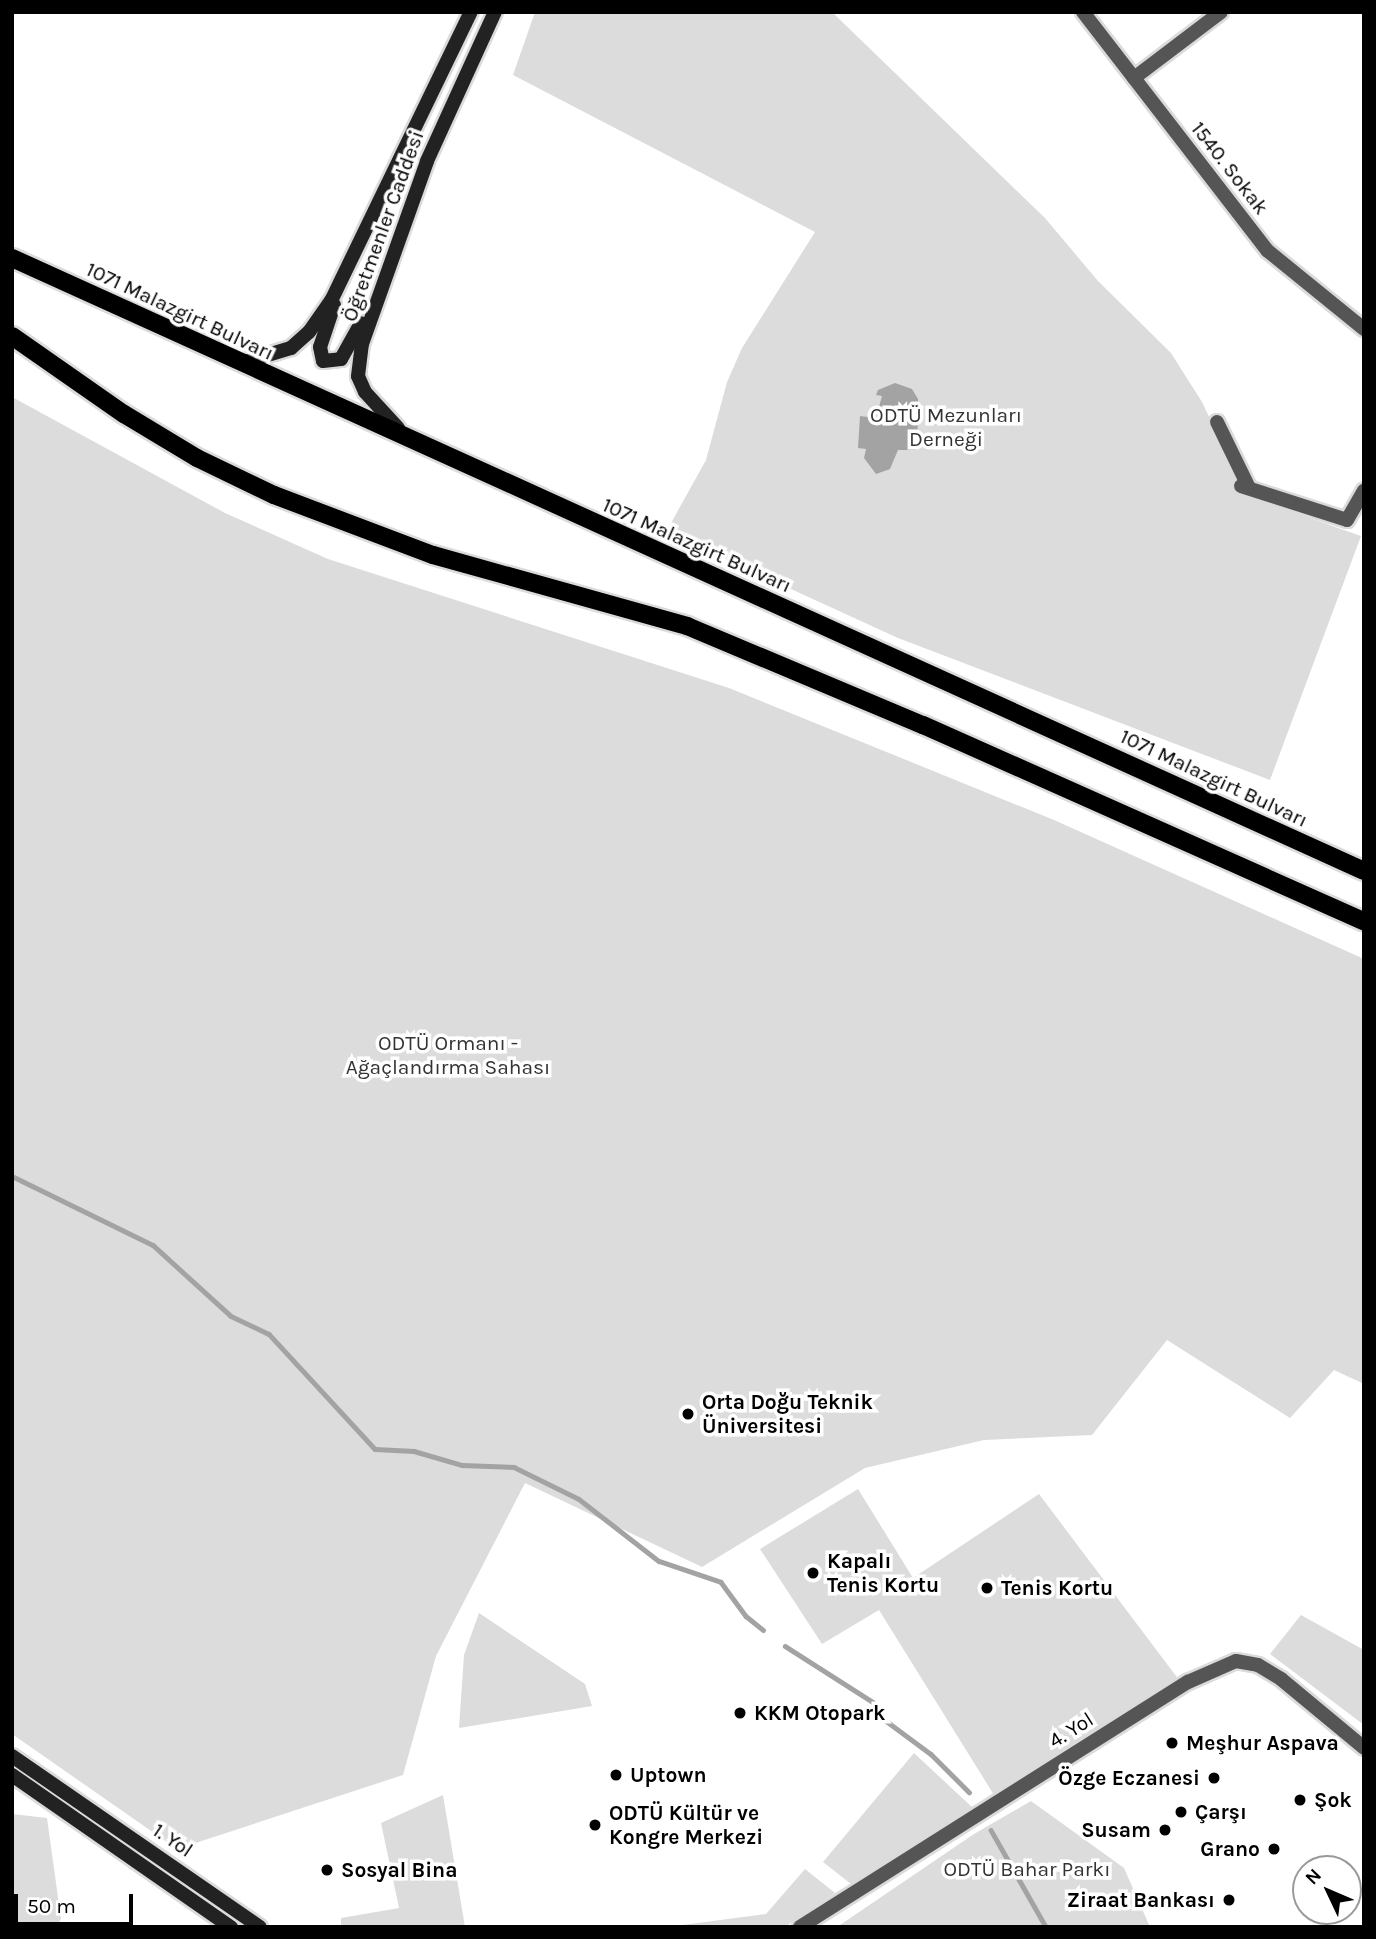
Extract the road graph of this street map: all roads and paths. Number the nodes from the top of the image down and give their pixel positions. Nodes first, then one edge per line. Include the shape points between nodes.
1 (471, 12) edge
2 (495, 12) edge
3 (1083, 12) edge
4 (1221, 12) edge
5 (1134, 78) junction
6 (12, 258) edge
7 (347, 271) junction
8 (381, 284) junction
9 (1364, 329) edge
10 (12, 336) edge
11 (238, 364) junction
12 (1217, 422) dead end
13 (416, 441) junction
14 (1364, 490) edge
15 (1364, 870) edge
16 (1364, 921) edge
17 (1364, 1748) edge
18 (12, 1756) edge
19 (12, 1775) edge
20 (61, 1790) junction
21 (52, 1803) junction
22 (231, 1927) edge
23 (260, 1927) edge
24 (800, 1927) edge

1 - 7 main road, Öğretmenler Caddesi
2 - 8 main road, Öğretmenler Caddesi via 426,161
3 - 5 street, 1540. Sokak
4 - 5 street
5 - 9 street, 1540. Sokak via 1268,251
6 - 11 main road, 1071 Malazgirt Bulvarı
7 - 8 main road via 320,347 319,356 327,363 341,359
7 - 11 main road, Öğretmenler Caddesi via 309,332 291,348
8 - 13 main road, Öğretmenler Caddesi via 362,344 358,376 381,415
10 - 16 main road via 124,414 197,458 274,495 433,555 687,626 923,725
11 - 13 main road, 1071 Malazgirt Bulvarı
12 - 14 street via 1245,487 1347,520
13 - 15 main road, 1071 Malazgirt Bulvarı
17 - 24 street, 4. Yol via 1281,1679 1258,1665 1236,1661 1188,1682
18 - 20 main road, 1. Yol
19 - 21 main road, 1. Yol
20 - 21 main road
20 - 23 main road, 1. Yol
21 - 22 main road, 1. Yol

